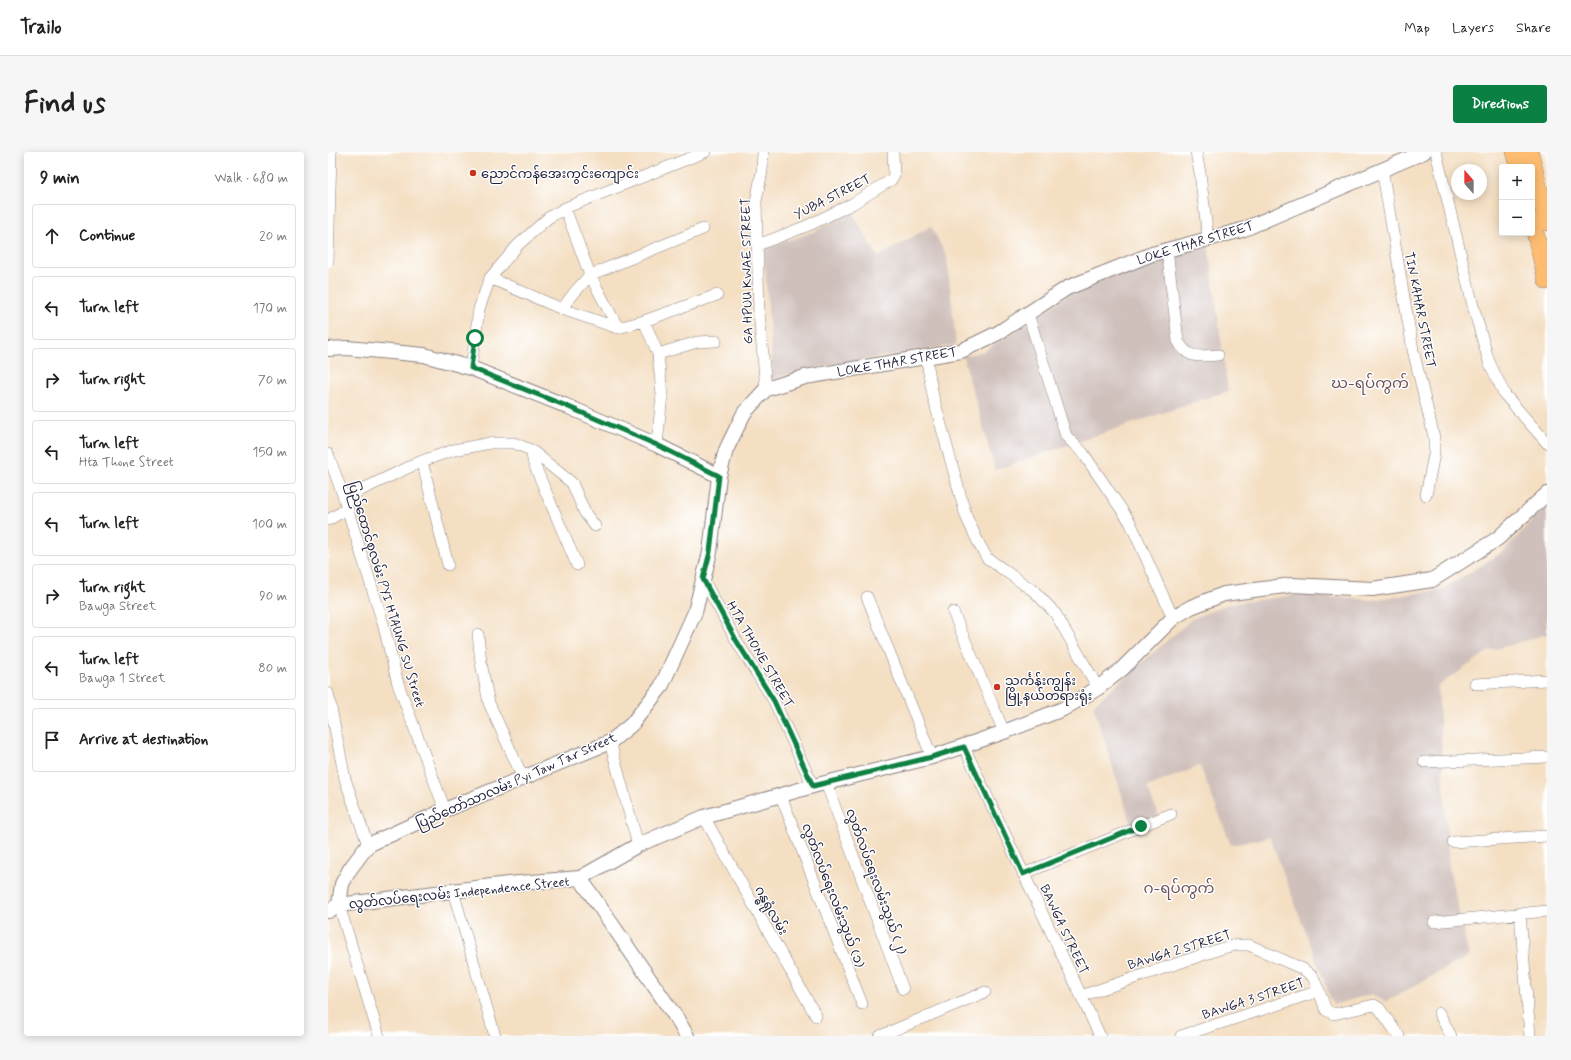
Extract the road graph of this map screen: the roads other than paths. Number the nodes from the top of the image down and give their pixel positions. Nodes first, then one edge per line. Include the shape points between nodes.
1 (331, 152) edge
2 (705, 152) edge
3 (763, 152) edge
4 (893, 152) edge
5 (1196, 152) edge
6 (1424, 152) edge
7 (1436, 152) edge
8 (1515, 152) edge
9 (1530, 152) edge
10 (1518, 164) edge
11 (1382, 169) junction
12 (565, 208) junction
13 (1547, 222) edge
14 (703, 229) dead end
15 (1535, 232) edge
16 (1208, 238) junction
17 (758, 245) junction
18 (1167, 250) junction
19 (328, 262) edge
20 (590, 274) junction
21 (490, 278) junction
22 (1547, 282) edge
23 (717, 295) dead end
24 (562, 309) junction
25 (1028, 314) junction
26 (644, 321) junction
27 (618, 328) junction
28 (716, 342) dead end
29 (328, 349) edge
30 (658, 354) junction
31 (1218, 355) dead end
32 (926, 356) junction
33 (471, 368) junction
34 (766, 389) junction
35 (1547, 443) edge
36 (657, 445) junction
37 (531, 450) junction
38 (328, 454) edge
39 (422, 461) junction
40 (719, 476) junction
41 (1547, 494) edge
42 (1426, 495) dead end
43 (345, 503) junction
44 (328, 520) edge
45 (595, 526) dead end
46 (448, 565) dead end
47 (577, 565) dead end
48 (703, 579) junction
49 (867, 597) dead end
50 (953, 612) dead end
51 (1173, 618) junction
52 (478, 634) dead end
53 (1547, 680) edge
54 (1475, 684) dead end
55 (1098, 688) junction
56 (328, 693) edge
57 (1004, 732) junction
58 (610, 742) junction
59 (964, 747) junction
60 (932, 757) junction
61 (1547, 757) edge
62 (1424, 762) dead end
63 (523, 778) junction
64 (820, 784) junction
65 (781, 796) junction
66 (445, 810) junction
67 (1171, 814) dead end
68 (704, 817) junction
69 (1547, 836) edge
70 (1453, 842) dead end
71 (368, 845) junction
72 (638, 845) junction
73 (1023, 874) junction
74 (580, 878) junction
75 (453, 892) junction
76 (333, 908) edge
77 (1547, 911) edge
78 (1520, 913) junction
79 (1434, 922) dead end
80 (903, 989) dead end
81 (1319, 991) junction
82 (985, 992) dead end
83 (1082, 996) junction
84 (862, 1004) dead end
85 (1439, 1013) dead end
86 (816, 1016) dead end
87 (379, 1036) edge
88 (495, 1036) edge
89 (687, 1036) edge
90 (880, 1036) edge
91 (1100, 1036) edge
92 (1181, 1036) edge
93 (1399, 1036) edge
94 (1450, 1036) edge
95 (1530, 1036) edge

1 - 19 street
2 - 12 street
3 - 17 street, GA HPUU KWAE STREET via 756,202
4 - 17 street, YUBA STREET via 894,175 891,180 852,204 809,225
5 - 16 street
6 - 11 street, LOKE THAR STREET
7 - 35 street via 1489,362 1504,395
8 - 10 main road
9 - 13 main road
11 - 16 street, LOKE THAR STREET via 1242,230
11 - 42 street, TIN KAHAR STREET via 1412,350 1434,437 1434,454
12 - 20 street
12 - 21 street via 548,218 518,245
14 - 20 street
15 - 22 main road
16 - 18 street, LOKE THAR STREET
17 - 34 street, GA HPUU KWAE STREET via 758,312
18 - 25 street, LOKE THAR STREET via 1067,288
18 - 31 street via 1178,341 1184,352 1195,356
20 - 24 street
20 - 27 street
21 - 24 street
21 - 33 street via 479,309
23 - 26 street
24 - 27 street
25 - 32 street, LOKE THAR STREET via 998,333 961,351
25 - 51 street via 1066,436 1083,453 1130,522
26 - 27 street
26 - 30 street
28 - 30 street via 697,342
29 - 33 street via 347,348 424,355
30 - 36 street via 662,394
32 - 34 street, LOKE THAR STREET via 805,376
32 - 55 street via 933,396 966,516 979,544 987,558 1035,592 1055,613
33 - 36 street
34 - 40 street via 744,414 726,450
36 - 40 street
37 - 39 street via 514,443 490,443 454,450
37 - 45 street via 572,484 585,513
37 - 47 street via 534,464
38 - 43 street, ပြည်ထောင်စုလမ်း PYI HTAUNG SU Street
39 - 43 street
39 - 46 street
40 - 48 street, ပြည်တော်သာလမ်း Pyi Taw Tar Street via 710,552
41 - 51 street, လွတ်လပ်ရေးလမ်း Independence Street via 1498,539 1432,580 1372,589 1292,585 1224,594 1191,607
43 - 44 street
43 - 66 street, ပြည်ထောင်စုလမ်း PYI HTAUNG SU Street via 383,623 398,684
48 - 58 street, ပြည်တော်သာလမ်း Pyi Taw Tar Street via 694,612 661,687 631,725
48 - 64 street, HTA THONE STREET
49 - 60 street
50 - 57 street
51 - 55 street, လွတ်လပ်ရေးလမ်း Independence Street via 1122,669
52 - 63 street via 489,703
53 - 54 street
55 - 57 street, လွတ်လပ်ရေးလမ်း Independence Street via 1062,709
56 - 71 street via 345,779
57 - 59 street, လွတ်လပ်ရေးလမ်း Independence Street
58 - 63 street, ပြည်တော်သာလမ်း Pyi Taw Tar Street
58 - 72 street
59 - 60 street, လွတ်လပ်ရေးလမ်း Independence Street
59 - 73 street, BAWGA STREET
60 - 64 street, လွတ်လပ်ရေးလမ်း Independence Street
61 - 62 street
63 - 66 street, ပြည်တော်သာလမ်း Pyi Taw Tar Street
64 - 65 street, လွတ်လပ်ရေးလမ်း Independence Street
64 - 80 street, လွတ်လပ်ရေးလမ်းသွယ် (၂)
65 - 68 street, လွတ်လပ်ရေးလမ်း Independence Street
65 - 84 street, လွတ်လပ်ရေးလမ်းသွယ် (၁)
66 - 71 street, ပြည်တော်သာလမ်း Pyi Taw Tar Street
67 - 73 street
68 - 72 street, လွတ်လပ်ရေးလမ်း Independence Street
68 - 86 street, ဂန္ဓရုံလမ်း
69 - 70 street
71 - 76 street, ပြည်တော်သာလမ်း Pyi Taw Tar Street via 350,869
72 - 74 street, လွတ်လပ်ရေးလမ်း Independence Street
73 - 83 street, BAWGA STREET
74 - 75 street, လွတ်လပ်ရေးလမ်း Independence Street
74 - 89 street
75 - 76 street, လွတ်လပ်ရေးလမ်း Independence Street
75 - 88 street
76 - 87 street
77 - 78 street
78 - 79 street
78 - 95 street
81 - 83 street, BAWGA 2 STREET via 1313,977 1303,968 1249,945 1236,945
81 - 92 street, BAWGA 3 STREET
81 - 93 street, BAWGA 3 STREET via 1326,1010 1334,1014 1374,1005 1379,1008
82 - 90 street
83 - 91 street, BAWGA STREET
85 - 94 street

